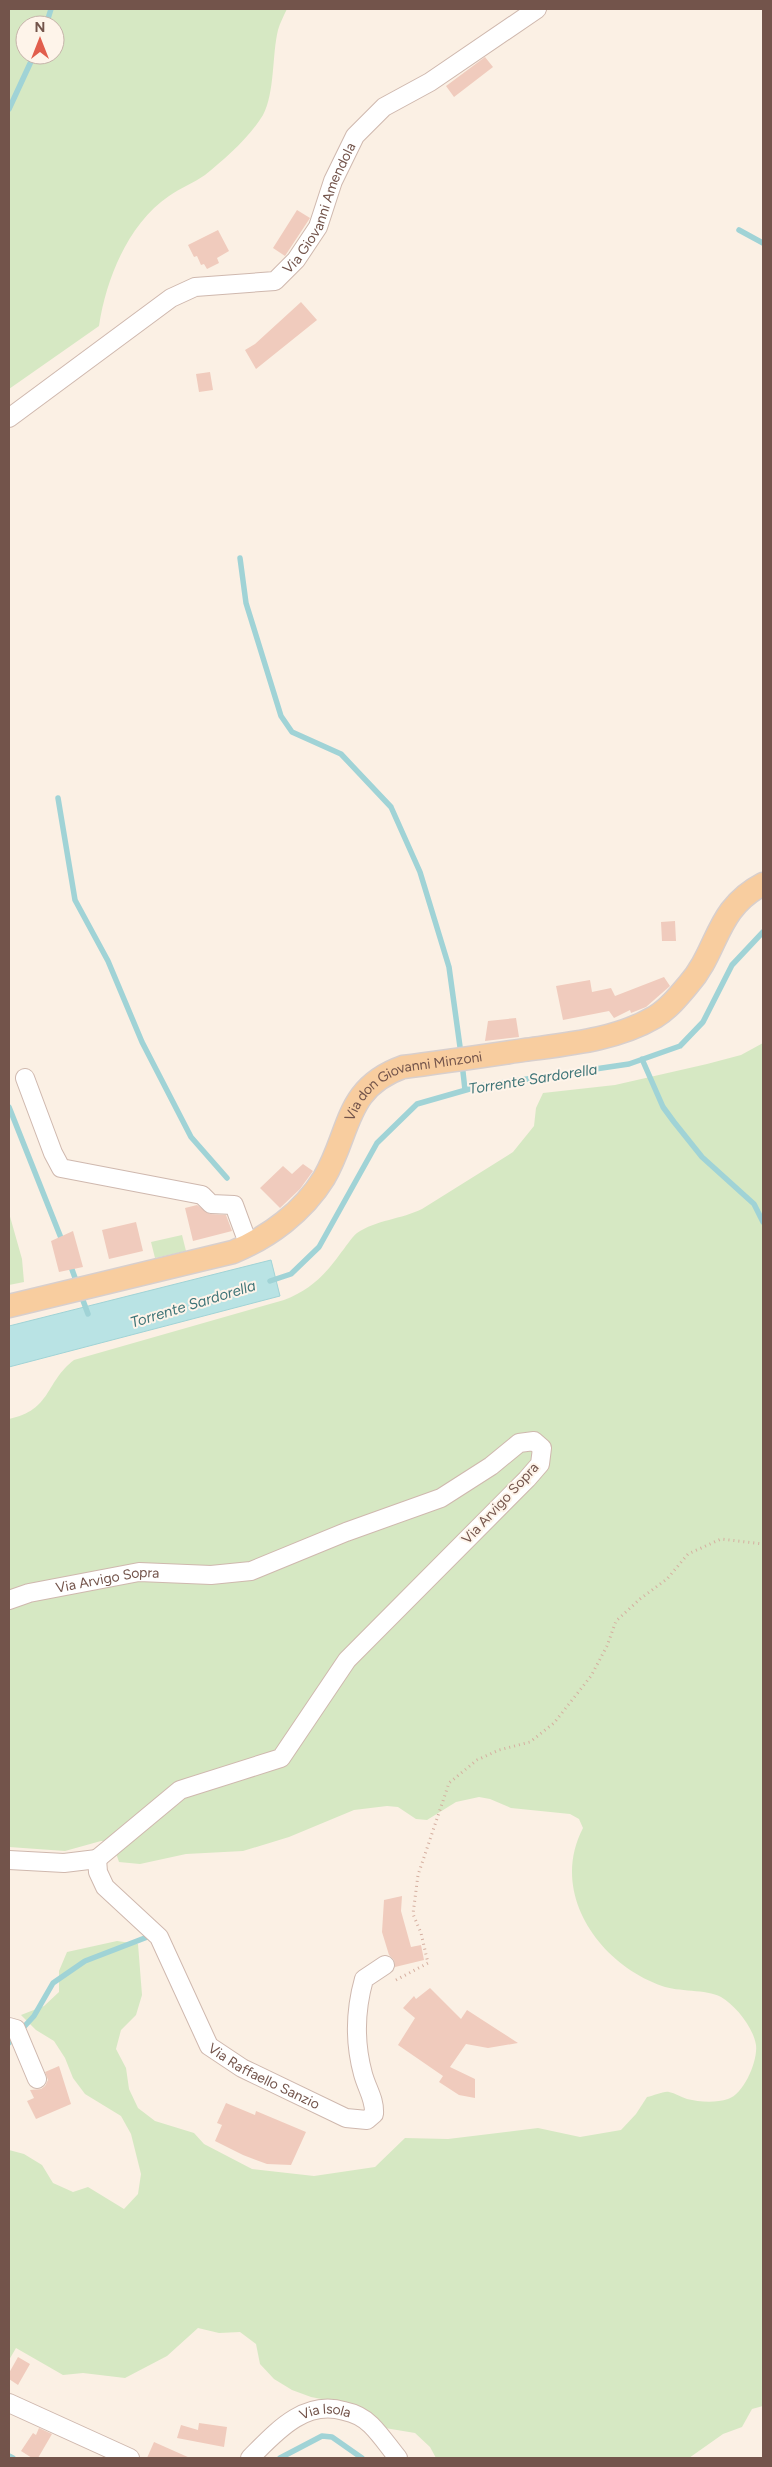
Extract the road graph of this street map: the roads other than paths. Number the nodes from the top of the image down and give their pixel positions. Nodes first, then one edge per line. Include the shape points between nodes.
1 (537, 9) edge
2 (9, 418) edge
3 (763, 884) edge
4 (25, 1078) dead end
5 (249, 1246) junction
6 (9, 1306) edge
7 (9, 1600) edge
8 (97, 1859) junction
9 (9, 1860) edge
10 (385, 1965) dead end
11 (9, 2027) edge
12 (37, 2080) dead end
13 (9, 2403) edge
14 (130, 2458) edge
15 (250, 2458) edge
16 (398, 2458) edge

1 - 2 street, Via Giovanni Amendola via 430,82 384,107 355,136 333,181 318,227 296,260 274,281 196,287 171,298
3 - 5 main road, Via don Giovanni Minzoni via 744,897 724,919 695,977 676,999 657,1016 634,1028 576,1043 403,1067 379,1078 368,1087 353,1109 332,1162 308,1199 265,1237
4 - 5 street via 61,1168 202,1195 211,1204 234,1205
5 - 6 main road, Via don Giovanni Minzoni
7 - 8 street, Via Arvigo Sopra via 29,1592 139,1572 211,1575 250,1571 441,1498 491,1466 519,1443 534,1441 542,1448 540,1464 527,1479 347,1660 281,1758 180,1790
8 - 9 street via 64,1863
8 - 10 street, Via Raffaello Sanzio via 98,1872 105,1887 159,1937 209,2046 242,2068 346,2118 367,2120 374,2114 375,2104 363,2076 356,2041 357,2008 364,1979
11 - 12 street via 16,2029
13 - 14 street
15 - 16 street, Via Isola via 280,2428 308,2411 320,2408 336,2408 360,2417 370,2424

